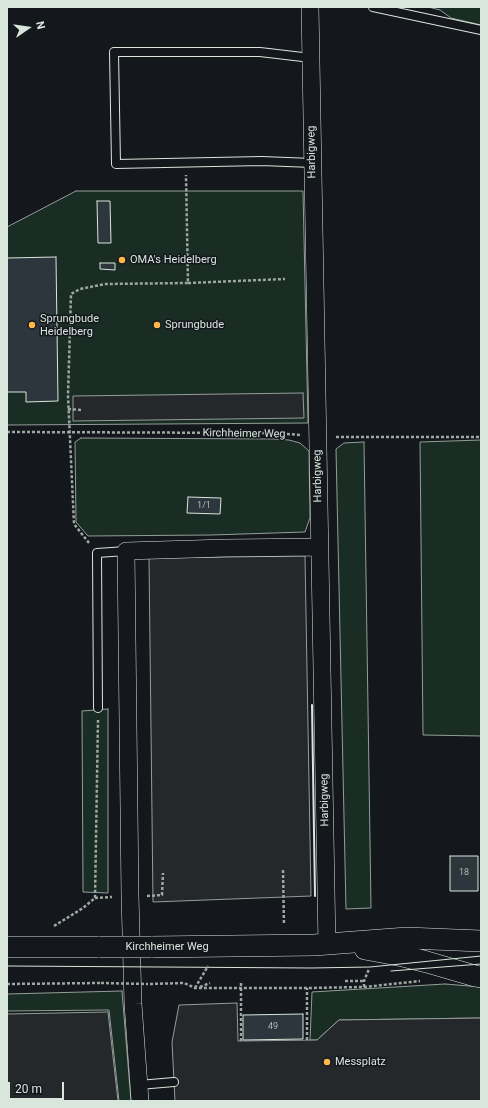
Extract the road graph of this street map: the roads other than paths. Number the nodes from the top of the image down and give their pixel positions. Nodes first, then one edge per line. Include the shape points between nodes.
1 (310, 7) edge
2 (373, 7) edge
3 (481, 30) edge
4 (311, 58) junction
5 (312, 163) junction
6 (319, 547) junction
7 (126, 550) junction
8 (98, 708) road end
9 (481, 940) edge
10 (327, 944) junction
11 (7, 947) edge
12 (481, 976) edge
13 (174, 1082) dead end
14 (140, 1093) edge

1 - 4 street, Harbigweg
2 - 3 lane
4 - 5 street, Harbigweg
4 - 5 lane via 260,52 114,52 116,164 262,161
5 - 6 street, Harbigweg
6 - 7 street
6 - 10 street, Harbigweg
7 - 8 lane via 97,553
7 - 14 street via 130,896 133,1004
9 - 10 street, Kirchheimer Weg via 407,938
10 - 11 street, Kirchheimer Weg, bridge
10 - 12 street, Kirchheimer Weg via 396,954
13 - 14 lane

